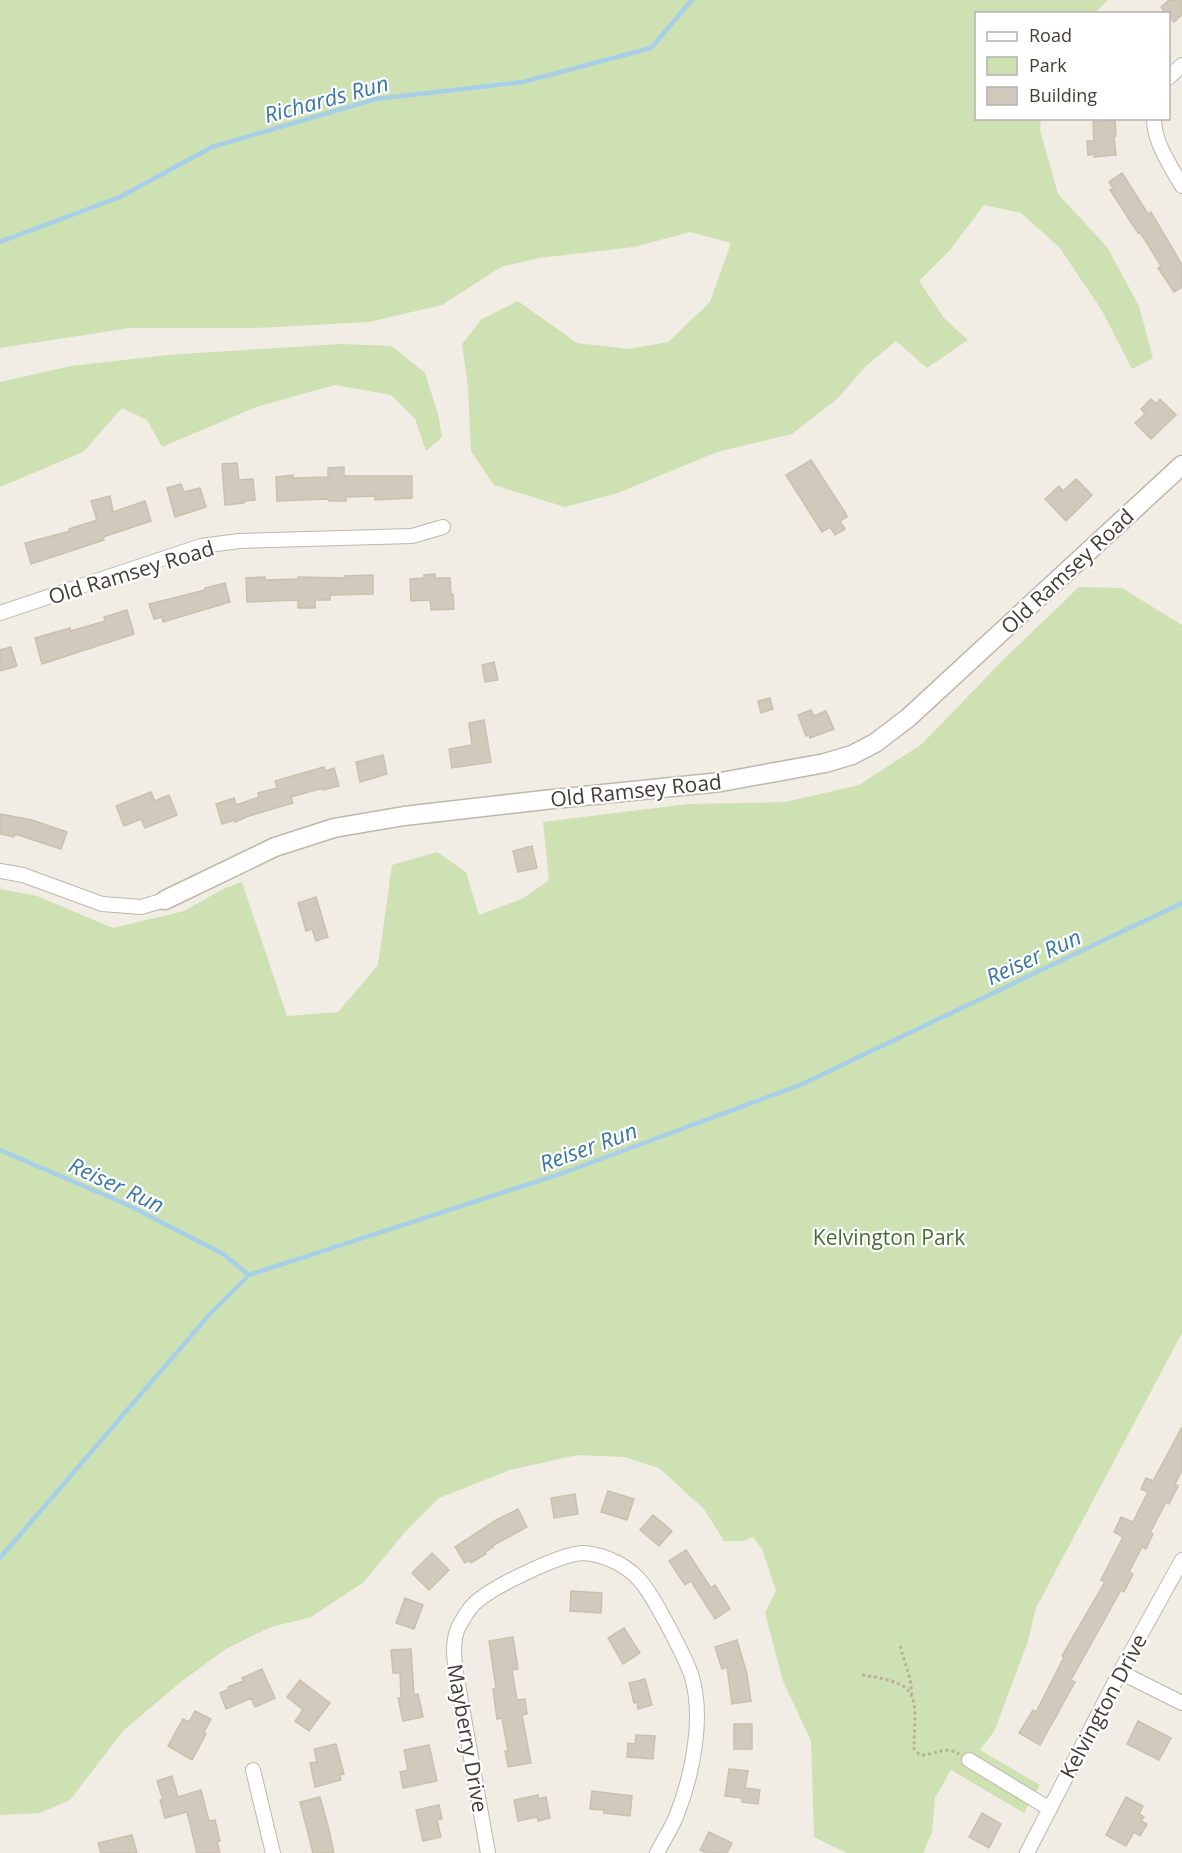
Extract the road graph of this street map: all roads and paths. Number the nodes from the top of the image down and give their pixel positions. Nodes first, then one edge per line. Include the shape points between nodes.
1 (1182, 65) edge
2 (1170, 76) edge
3 (1154, 120) edge
4 (1182, 186) edge
5 (1182, 465) edge
6 (443, 527) dead end
7 (0, 613) edge
8 (0, 871) edge
9 (165, 900) joint
10 (1182, 1560) edge
11 (900, 1646) dead end
12 (1120, 1671) junction
13 (862, 1675) dead end
14 (912, 1694) junction
15 (1182, 1703) edge
16 (969, 1760) joint
17 (253, 1770) dead end
18 (1050, 1809) junction
19 (273, 1853) edge
20 (488, 1853) edge
21 (657, 1853) edge
22 (1027, 1853) edge

1 - 2 street
3 - 4 street via 1161,151
5 - 9 street, Old Ramsey Road via 908,718 852,755 825,764 721,782 404,816 334,828 275,847
6 - 7 street, Old Ramsey Road via 412,536 239,541 201,546
8 - 9 street, Old Ramsey Road via 23,875 102,904 141,907
10 - 12 street, Kelvington Drive
11 - 14 path
12 - 15 street
12 - 18 street, Kelvington Drive
13 - 14 path via 885,1678 903,1685
14 - 16 path via 914,1749 920,1755 954,1751
16 - 18 street
17 - 19 street
18 - 22 street, Kelvington Drive
20 - 21 street, Mayberry Drive via 456,1673 453,1648 458,1629 472,1606 496,1587 583,1553 626,1566 644,1584 672,1632 691,1676 696,1707 692,1766 676,1818

